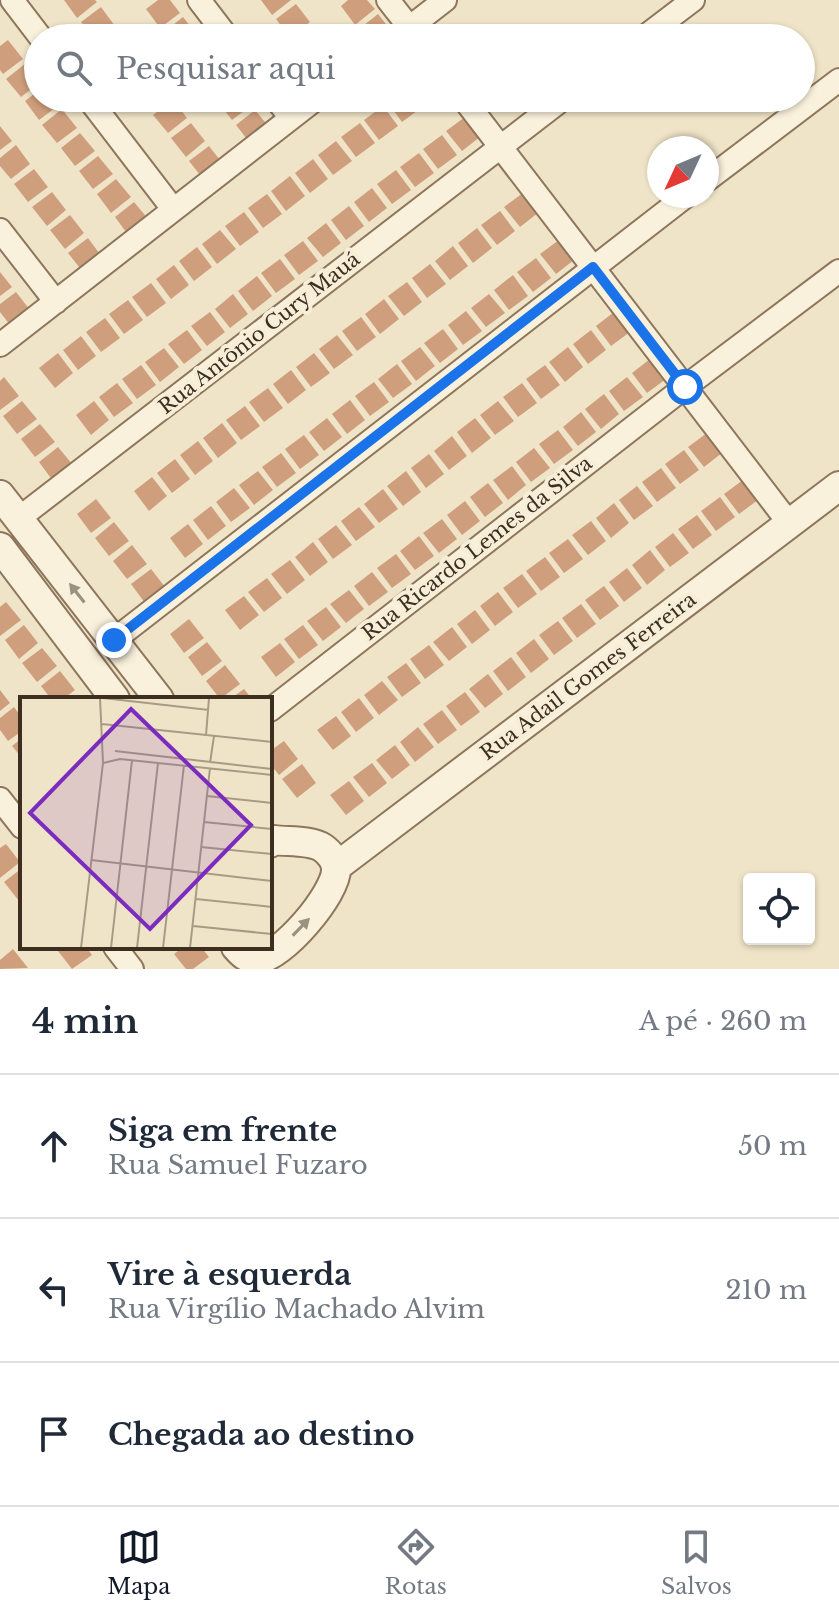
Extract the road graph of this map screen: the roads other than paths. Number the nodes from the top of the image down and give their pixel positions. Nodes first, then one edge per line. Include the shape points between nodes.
1 (12, 0) edge
2 (199, 0) edge
3 (388, 0) edge
4 (445, 0) edge
5 (693, 0) edge
6 (30, 24) edge
7 (217, 24) edge
8 (401, 24) edge
9 (418, 24) edge
10 (661, 24) edge
11 (839, 80) edge
12 (815, 98) edge
13 (99, 112) edge
14 (286, 112) edge
15 (299, 112) edge
16 (474, 112) edge
17 (546, 112) edge
18 (797, 112) edge
19 (291, 118) junction
20 (501, 147) junction
21 (719, 171) edge
22 (670, 208) edge
23 (173, 209) junction
24 (0, 230) edge
25 (593, 267) junction
26 (839, 271) edge
27 (56, 302) junction
28 (0, 345) edge
29 (685, 387) junction
30 (839, 486) edge
31 (0, 495) edge
32 (18, 519) junction
33 (789, 523) junction
34 (0, 547) edge
35 (114, 640) junction
36 (113, 697) edge
37 (157, 697) edge
38 (272, 708) edge
39 (0, 799) edge
40 (20, 824) edge
41 (272, 840) edge
42 (336, 867) junction
43 (117, 949) edge
44 (236, 957) edge
45 (132, 969) edge

1 - 6 street
2 - 7 street
3 - 8 street
4 - 9 street
5 - 10 street
11 - 12 street
13 - 23 street
14 - 19 street
15 - 19 street
16 - 20 street
17 - 20 street, Rua Antônio Cury Mauá
18 - 21 street
19 - 23 street
20 - 25 street
20 - 32 street, Rua Antônio Cury Mauá
22 - 25 street
23 - 27 street
24 - 27 street
25 - 29 street
25 - 35 street
26 - 29 street, Rua Ricardo Lemes da Silva
27 - 28 street
29 - 33 street
29 - 38 street, Rua Ricardo Lemes da Silva
30 - 33 street, Rua Adail Gomes Ferreira
31 - 32 street
35 -> 32 street
33 - 42 street, Rua Adail Gomes Ferreira
34 - 36 street
35 - 37 street
39 - 40 street
41 - 42 street via 323,848
44 -> 42 street via 265,957 279,949 323,903
43 - 45 street

